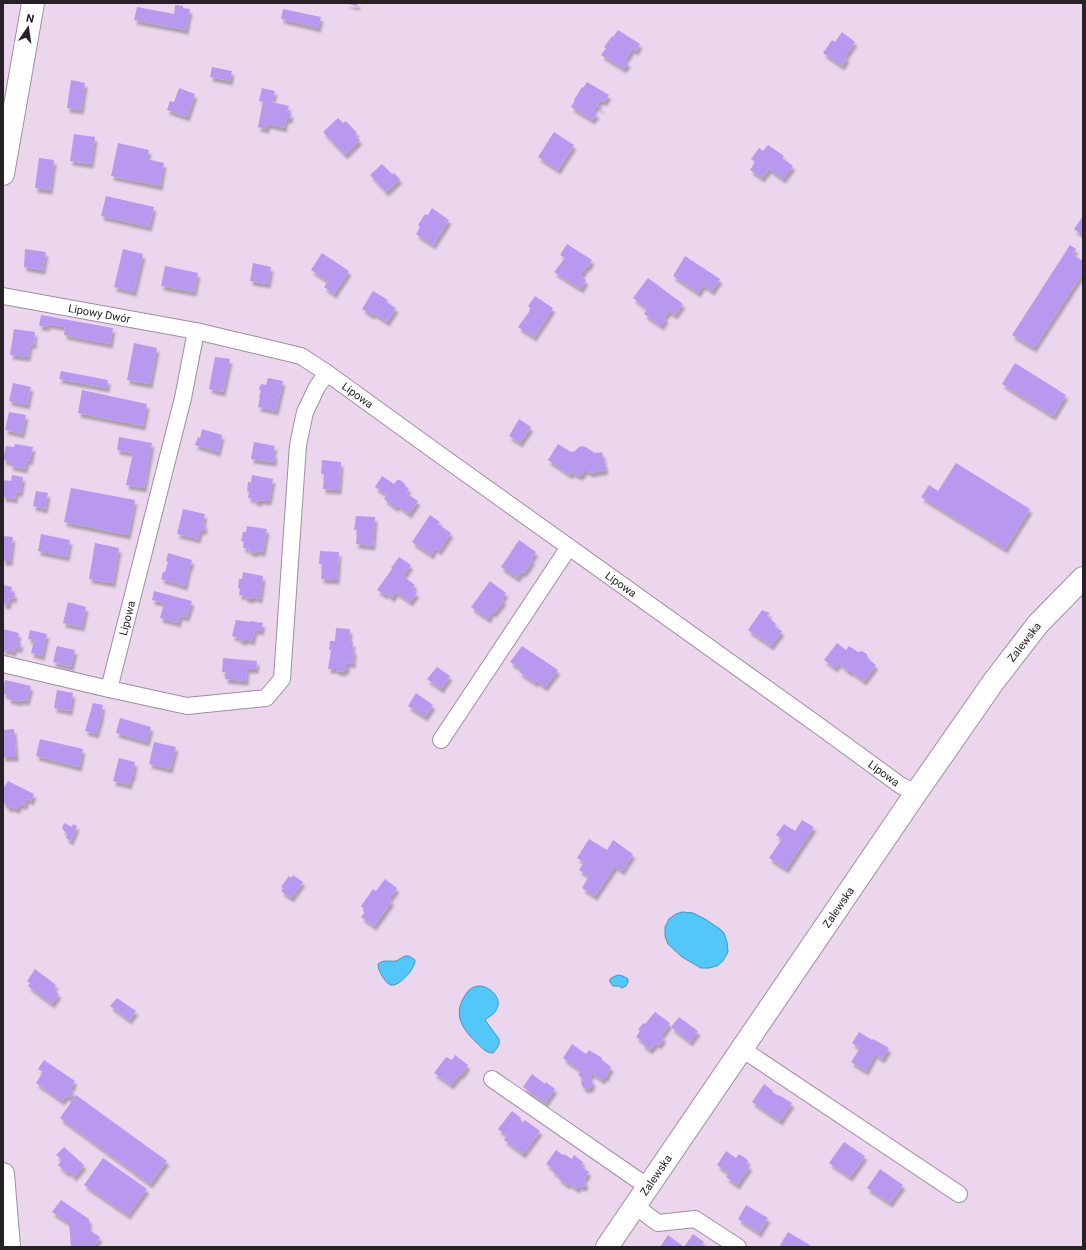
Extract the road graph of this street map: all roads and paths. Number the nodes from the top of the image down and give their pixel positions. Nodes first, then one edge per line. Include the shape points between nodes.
1 (33, 3) edge
2 (3, 174) edge
3 (3, 296) edge
4 (196, 331) junction
5 (327, 373) junction
6 (569, 547) junction
7 (1083, 578) edge
8 (3, 664) edge
9 (109, 689) junction
10 (441, 740) dead end
11 (916, 793) junction
12 (742, 1049) junction
13 (492, 1079) dead end
14 (3, 1174) edge
15 (648, 1188) junction
16 (959, 1194) dead end
17 (635, 1206) junction
18 (9, 1247) edge
19 (607, 1247) edge
20 (738, 1247) edge

1 - 2 street
3 - 4 street, Lipowy Dwór
4 - 5 street, Lipowa via 301,356
4 - 9 street, Lipowa via 183,398
5 - 6 street, Lipowa
5 - 9 street via 305,412 298,445 282,679 266,698 187,706
6 - 10 street
6 - 11 street, Lipowa via 900,785
7 - 11 street, Zalewska via 1038,624 994,681
8 - 9 street
11 - 12 street, Zalewska
12 - 15 street, Zalewska
12 - 16 street
13 - 15 street
14 - 18 street
15 - 17 street, Zalewska
17 - 19 street, Zalewska
17 - 20 street via 658,1222 695,1219

